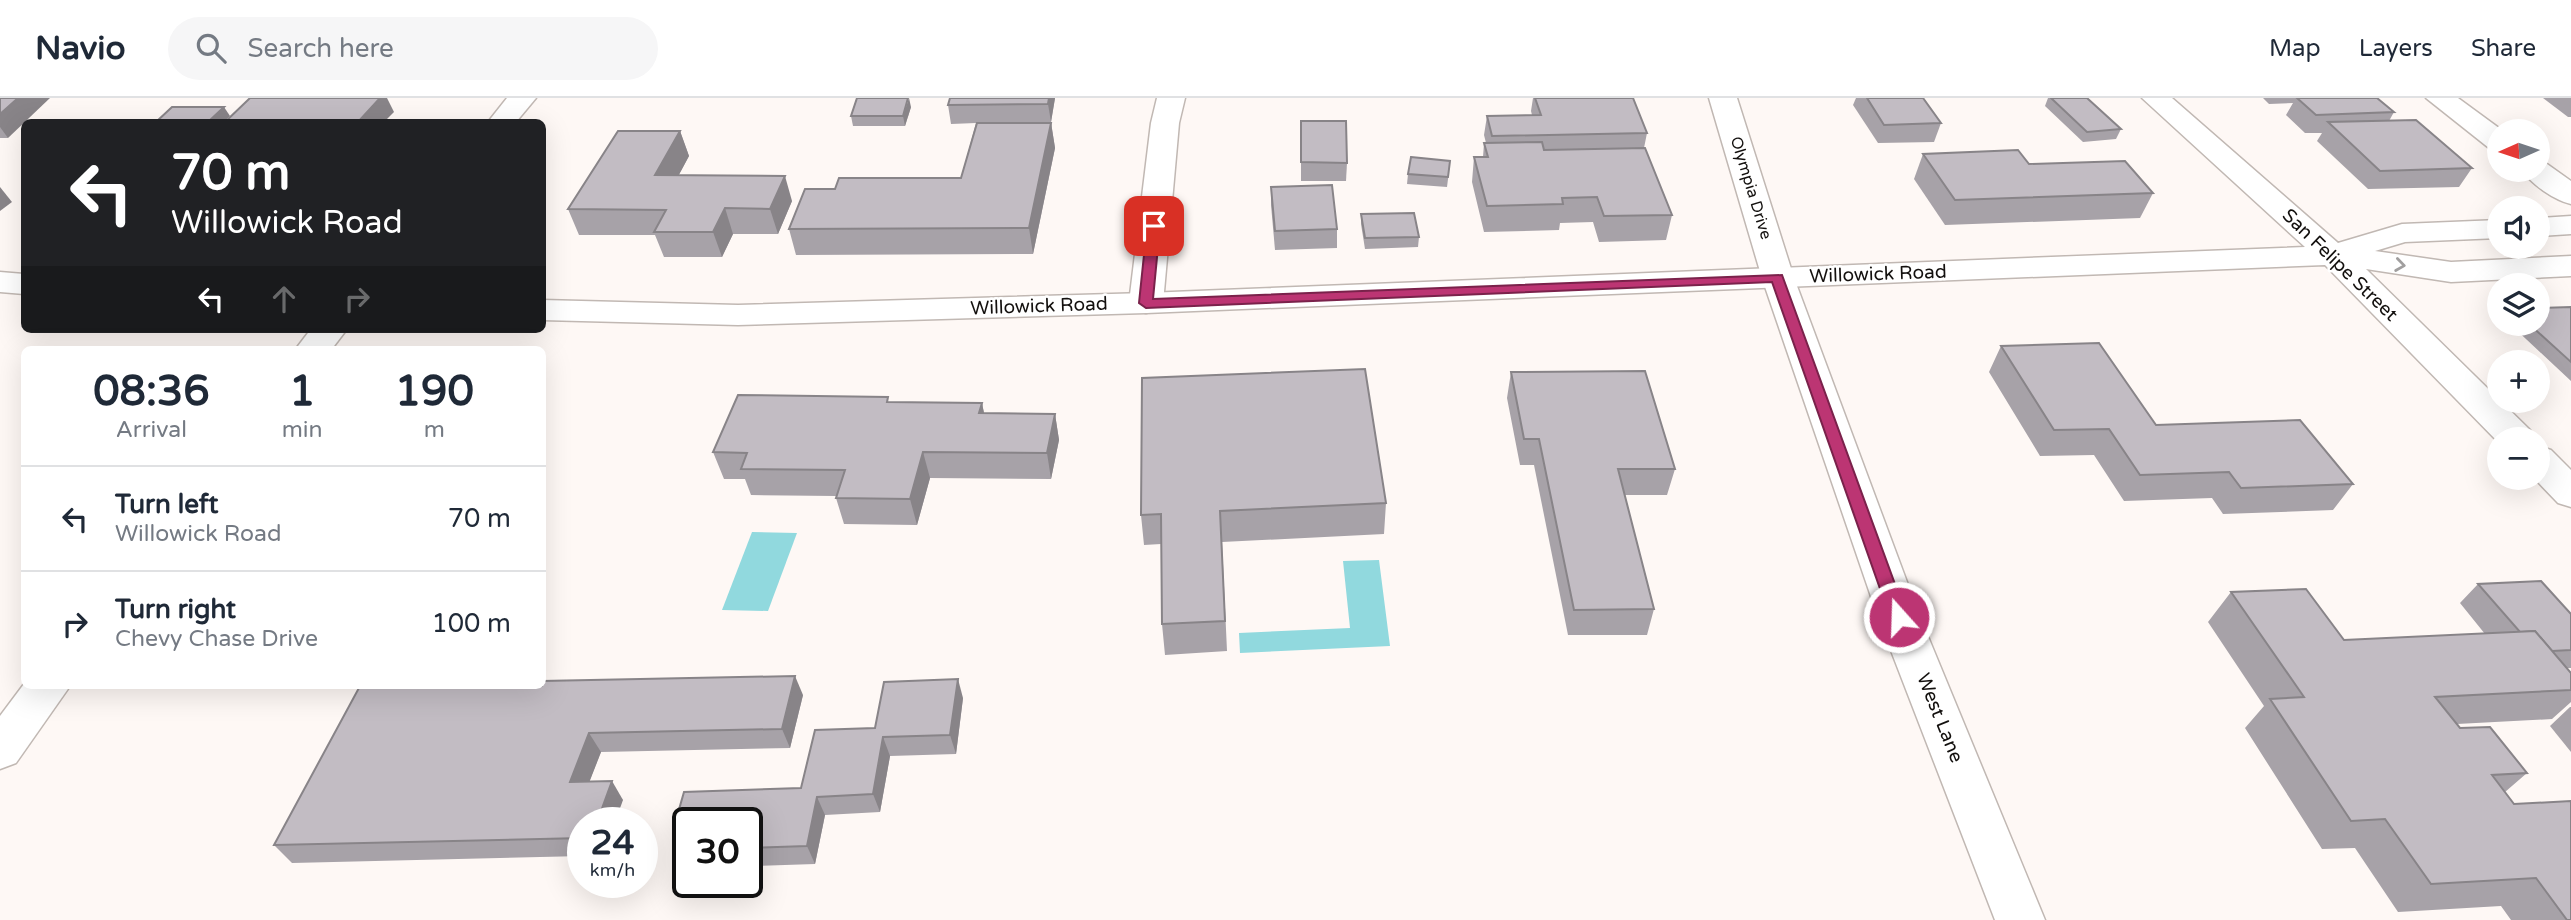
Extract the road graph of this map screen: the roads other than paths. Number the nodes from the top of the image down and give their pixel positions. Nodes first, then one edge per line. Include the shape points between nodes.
1 (522, 98) edge
2 (1171, 98) edge
3 (1723, 98) edge
4 (2156, 98) edge
5 (2440, 98) edge
6 (504, 119) edge
7 (2487, 133) edge
8 (2550, 180) edge
9 (2571, 195) edge
10 (2571, 225) edge
11 (2550, 226) edge
12 (2487, 229) edge
13 (2333, 255) junction
14 (2571, 266) edge
15 (1778, 278) junction
16 (0, 282) edge
17 (21, 284) edge
18 (1146, 303) junction
19 (546, 310) edge
20 (2505, 427) edge
21 (2550, 471) edge
22 (2571, 493) edge
23 (46, 689) edge
24 (0, 750) edge
25 (2020, 920) edge

1 - 6 street
2 - 18 street
3 - 15 street, Olympia Drive
4 - 13 street, San Felipe Street
5 - 7 street
8 - 9 street
10 - 11 street
12 - 13 street, Willowick Road via 2402,233
13 -> 14 street, Willowick Road via 2451,272
13 - 15 street, Willowick Road
13 - 20 street, San Felipe Street
15 - 18 street, Willowick Road
15 - 25 street, West Lane via 1899,617
16 - 17 street
18 - 19 street, Willowick Road via 738,315
21 - 22 street
23 - 24 street

